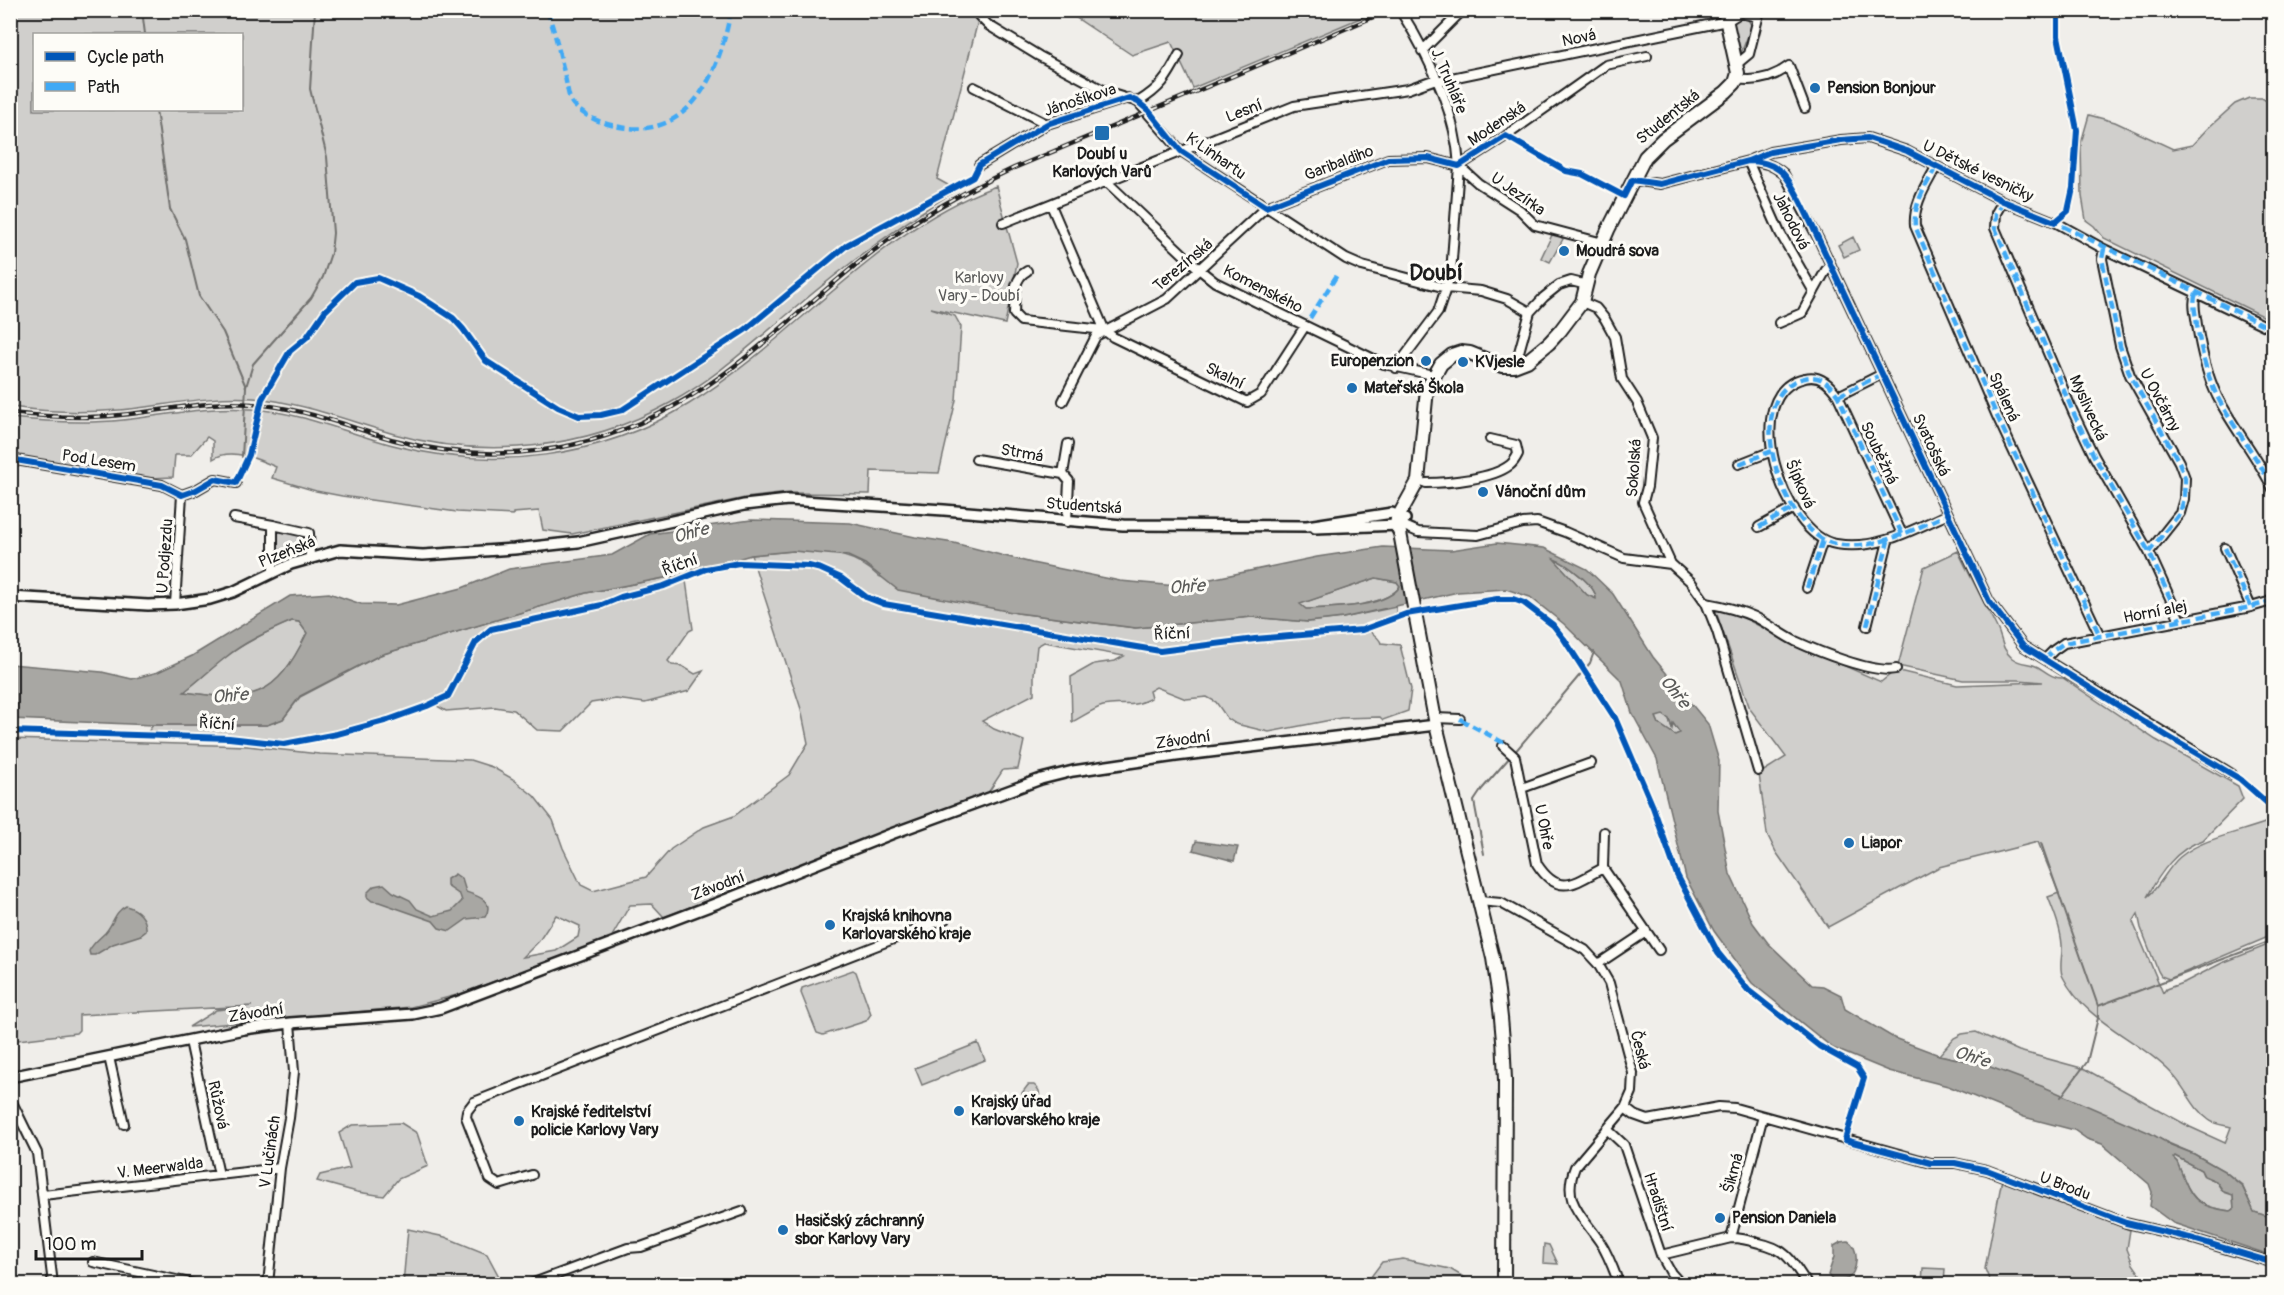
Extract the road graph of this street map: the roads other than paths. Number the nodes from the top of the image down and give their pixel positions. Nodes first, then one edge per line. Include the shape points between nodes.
1 (1400, 10) edge
2 (1463, 10) edge
3 (1759, 14) edge
4 (979, 16) dead end
5 (1726, 16) edge
6 (1422, 51) junction
7 (1179, 55) dead end
8 (1647, 56) dead end
9 (1737, 64) junction
10 (1737, 79) junction
11 (1437, 80) junction
12 (974, 87) dead end
13 (1130, 98) junction
14 (1138, 102) junction
15 (1805, 108) dead end
16 (1047, 124) junction
17 (1181, 151) junction
18 (1748, 161) junction
19 (979, 165) dead end
20 (1459, 166) junction
21 (1936, 167) junction
22 (1632, 180) junction
23 (1107, 182) junction
24 (2003, 201) junction
25 (1051, 205) junction
26 (1266, 207) junction
27 (1003, 223) dead end
28 (1603, 243) junction
29 (2104, 249) junction
30 (1831, 265) junction
31 (1200, 270) junction
32 (1027, 271) dead end
33 (1587, 285) junction
34 (1446, 288) junction
35 (1814, 292) junction
36 (2196, 293) junction
37 (1582, 302) junction
38 (1530, 312) junction
39 (1779, 323) dead end
40 (1305, 326) junction
41 (2274, 330) edge
42 (1105, 331) junction
43 (1519, 352) dead end
44 (1396, 368) junction
45 (1882, 374) junction
46 (1433, 377) junction
47 (1830, 384) joint
48 (1838, 396) junction
49 (1064, 401) dead end
50 (1490, 439) dead end
51 (1068, 444) dead end
52 (1772, 452) junction
53 (10, 459) edge
54 (976, 459) dead end
55 (1739, 464) dead end
56 (1063, 474) junction
57 (1422, 482) junction
58 (236, 483) dead end
59 (2274, 491) edge
60 (182, 495) junction
61 (1794, 508) junction
62 (1948, 514) junction
63 (234, 518) dead end
64 (1067, 522) junction
65 (1399, 524) junction
66 (273, 525) junction
67 (1759, 527) dead end
68 (1902, 534) junction
69 (1823, 540) junction
70 (1888, 541) junction
71 (578, 542) joint
72 (2224, 548) dead end
73 (2149, 552) junction
74 (310, 557) junction
75 (1671, 564) junction
76 (273, 572) junction
77 (1807, 588) dead end
78 (10, 597) edge
79 (2274, 598) edge
80 (1706, 603) junction
81 (176, 604) junction
82 (2251, 607) junction
83 (2180, 620) junction
84 (1866, 626) dead end
85 (2100, 636) junction
86 (2045, 659) junction
87 (1896, 669) dead end
88 (1460, 720) dead end
89 (1435, 722) junction
90 (1503, 746) dead end
91 (1591, 763) dead end
92 (1758, 771) dead end
93 (2232, 774) dead end
94 (1522, 788) junction
95 (1604, 832) dead end
96 (1603, 868) junction
97 (1479, 901) junction
98 (945, 919) dead end
99 (1646, 932) junction
100 (1659, 950) dead end
101 (1598, 964) junction
102 (290, 1023) junction
103 (190, 1041) junction
104 (109, 1057) junction
105 (10, 1077) edge
106 (10, 1098) edge
107 (1625, 1108) junction
108 (1763, 1116) junction
109 (124, 1124) dead end
110 (1608, 1130) junction
111 (280, 1168) junction
112 (219, 1175) junction
113 (532, 1175) dead end
114 (43, 1195) junction
115 (741, 1211) dead end
116 (1731, 1238) junction
117 (1661, 1255) junction
118 (93, 1262) dead end
119 (2274, 1263) edge
120 (53, 1284) edge
121 (195, 1284) edge
122 (268, 1284) edge
123 (531, 1284) edge
124 (1503, 1284) edge
125 (1619, 1284) edge
126 (1681, 1284) edge
127 (1807, 1284) edge

1 - 6 street, J. Truhláře
2 - 6 street
3 - 5 street, Nová
3 - 9 street via 1749,54
4 - 13 street, K Linhartu via 1039,56 1109,93
5 - 9 main road
5 - 11 street, Nová
6 - 11 street, J. Truhláře
7 - 14 street via 1157,91
8 - 20 street, Modenská via 1606,65
9 - 10 main road
10 - 15 street via 1759,80 1789,66
10 - 22 main road, Studentská via 1726,92 1650,151
11 - 17 street, Lesní via 1408,89 1294,106
11 - 20 street, J. Truhláře via 1452,117
12 - 16 street, Jánošíkova
13 - 14 street, K Linhartu
13 - 16 street, Jánošíkova
14 - 17 street, K Linhartu
16 - 19 street, Jánošíkova
17 - 23 street, Lesní
17 - 26 street, K Linhartu
18 - 21 street, U Dětské vesničky via 1814,141 1868,138
18 - 22 street via 1660,184
18 - 30 street, Svatošská via 1768,164 1784,174
18 - 35 street, Jahodová via 1780,233
20 - 26 street, Garibaldiho via 1428,158 1388,159
20 - 28 street, U Jezírka via 1535,225
20 - 34 street, Modenská via 1451,273
21 - 24 street, U Dětské vesničky
21 - 85 street, Spálená via 1917,203 1916,226 1996,414
22 - 28 main road, Studentská
23 - 25 street, Lesní
23 - 31 street, Komenského
24 - 29 street, U Dětské vesničky via 2055,222
24 - 73 street, Myslivecká via 1996,213 1995,228 2073,412
25 - 27 street, Lesní
25 - 42 street
26 - 31 street, Terezínská
26 - 34 street, K Linhartu via 1362,266
28 - 33 main road, Studentská
29 - 36 street, U Dětské vesničky
29 - 73 street, U Ovčárny via 2102,259 2130,375 2185,478 2180,513
30 - 35 street
30 - 45 street, Svatošská
31 - 40 street, Komenského via 1215,282
31 - 42 street, Terezínská via 1167,299
32 - 42 street via 1020,276 1015,294 1014,314 1021,321
33 - 37 main road, Studentská
33 - 38 street via 1571,281 1559,285
34 - 38 street, K Linhartu via 1481,291
34 - 44 street, Modenská via 1438,312
35 - 39 street via 1802,313
36 - 41 street, U Dětské vesničky
36 - 59 street via 2194,304 2207,371
37 - 46 main road, Studentská via 1560,332 1527,362 1502,366 1461,352 1447,358
37 - 75 street, Sokolská via 1596,308 1615,337 1622,379 1652,438 1643,502
38 - 43 street
40 - 42 street, Skalní via 1261,394 1247,402
40 - 44 street, Komenského
42 - 49 street via 1096,336
44 - 46 street, Komenského
45 - 48 street
45 - 62 street, Svatošská
46 - 57 main road via 1425,410
47 - 48 street, Souběžná
47 - 52 street, Šípková via 1808,377 1780,392 1771,414
48 - 68 street, Souběžná
50 - 57 street via 1516,445 1518,454 1513,464 1500,472
51 - 56 street, Strmá
52 - 55 street
52 - 61 street, Šípková
53 - 60 street, Pod Lesem via 162,485
54 - 56 street, Strmá
56 - 64 street, Strmá via 1069,481
57 - 65 main road via 1408,501
57 - 65 main road via 1422,495
58 - 60 street, U Podjezdu via 215,479
60 - 81 street, U Podjezdu
61 - 67 street
61 - 69 street, Šípková via 1808,529
62 - 68 street
62 - 86 street, Svatošská via 1989,601 2024,646
63 - 66 street
64 - 65 street, Studentská via 1317,529
64 - 71 street, Studentská via 788,500 744,505
65 - 75 street via 1418,532 1478,535 1537,522 1624,558
65 - 89 main road
66 - 74 street via 309,533
66 - 76 street
68 - 70 street
69 - 70 street via 1848,545
69 - 77 street
70 - 84 street
71 - 74 street, Plzeňská via 423,555 347,549
72 - 82 street
73 - 83 street, Myslivecká
74 - 76 street, Plzeňská
75 - 80 street, Sokolská
76 - 81 street, Plzeňská via 233,592
78 - 81 street, Plzeňská
79 - 82 street, Horní alej
80 - 87 street via 1755,617 1794,641 1868,668
80 - 92 street, Sokolská
82 - 83 street, Horní alej
83 - 85 street, Horní alej
85 - 86 street, Horní alej via 2064,643
86 - 93 street, Svatošská
88 - 89 street
89 - 97 main road
89 - 102 street, Závodní via 1176,756 1041,779 441,1008 413,1014
90 - 94 street, U Ohře via 1513,755
91 - 94 street, U Ohře
94 - 96 street, U Ohře via 1537,864 1544,875 1554,883 1569,885
95 - 96 street
96 - 99 street
97 - 101 street, Česká via 1502,903 1585,950
97 - 124 main road via 1496,978 1504,1047
98 - 113 street via 474,1102 466,1117 490,1179 500,1185
99 - 100 street
99 - 101 street
101 - 107 street, Česká via 1609,983 1633,1073 1632,1092
102 - 103 street, Závodní
102 - 111 street, V Lučinách via 294,1072
103 - 104 street, Závodní
103 - 112 street, Růžová
104 - 105 street, Závodní
104 - 109 street
106 - 114 street via 38,1153
107 - 108 street, U Brodu via 1648,1120 1719,1107
107 - 110 street, Česká
108 - 116 street, Šikmá
108 - 119 street, U Brodu via 1931,1163 1987,1170 2126,1223
110 - 117 street, Hradištní via 1628,1154
110 - 125 street, Česká via 1575,1167 1570,1195 1601,1243
111 - 112 street, V. Meerwalda
111 - 122 street, V Lučinách
112 - 114 street, V. Meerwalda
114 - 120 street
115 - 123 street
116 - 117 street
116 - 127 street via 1782,1251
117 - 126 street, Hradištní
118 - 121 street

